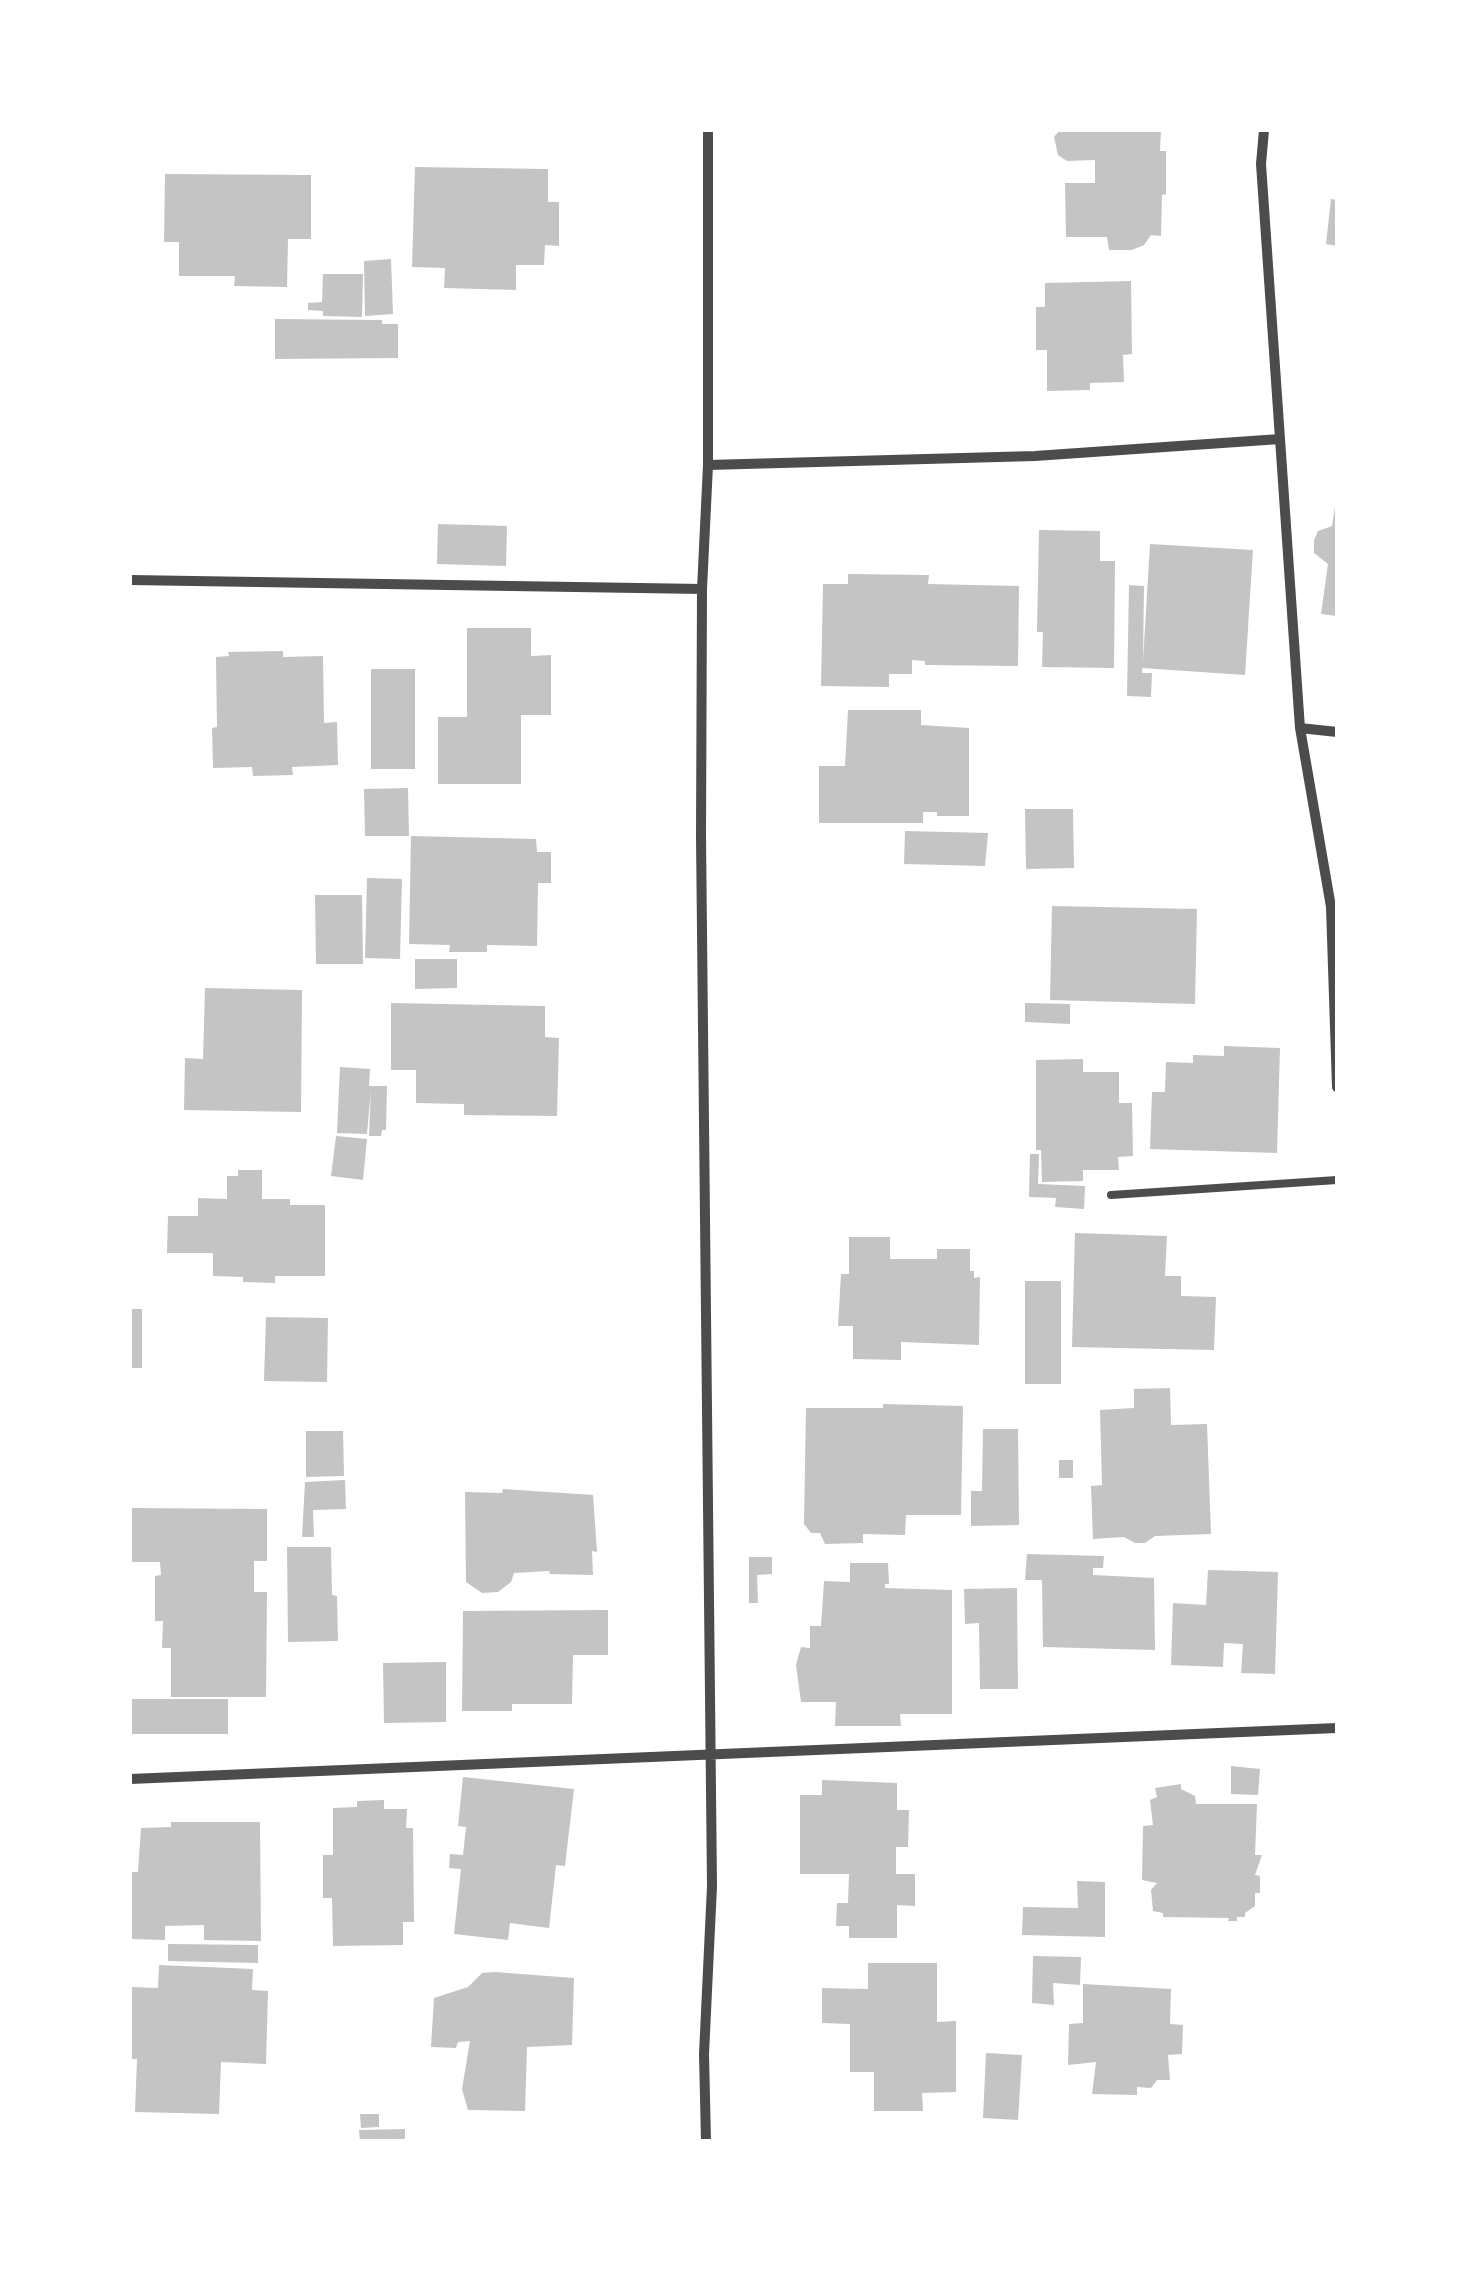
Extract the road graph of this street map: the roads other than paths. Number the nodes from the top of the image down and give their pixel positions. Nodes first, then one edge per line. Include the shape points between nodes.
1 (708, 130) edge
2 (1264, 130) edge
3 (1280, 439) junction
4 (708, 465) junction
5 (130, 580) edge
6 (702, 589) junction
7 (1300, 728) junction
8 (1337, 732) edge
9 (1337, 1087) edge
10 (1337, 1180) edge
11 (1111, 1195) dead end
12 (1337, 1728) edge
13 (710, 1752) junction
14 (130, 1779) edge
15 (706, 2141) edge

1 - 4 street
2 - 3 street
3 - 4 street via 1035,456
3 - 7 street
4 - 6 street
5 - 6 street
6 - 13 street
7 - 8 street
7 - 9 street via 1330,907
10 - 11 lane
12 - 13 street
13 - 14 street
13 - 15 street

